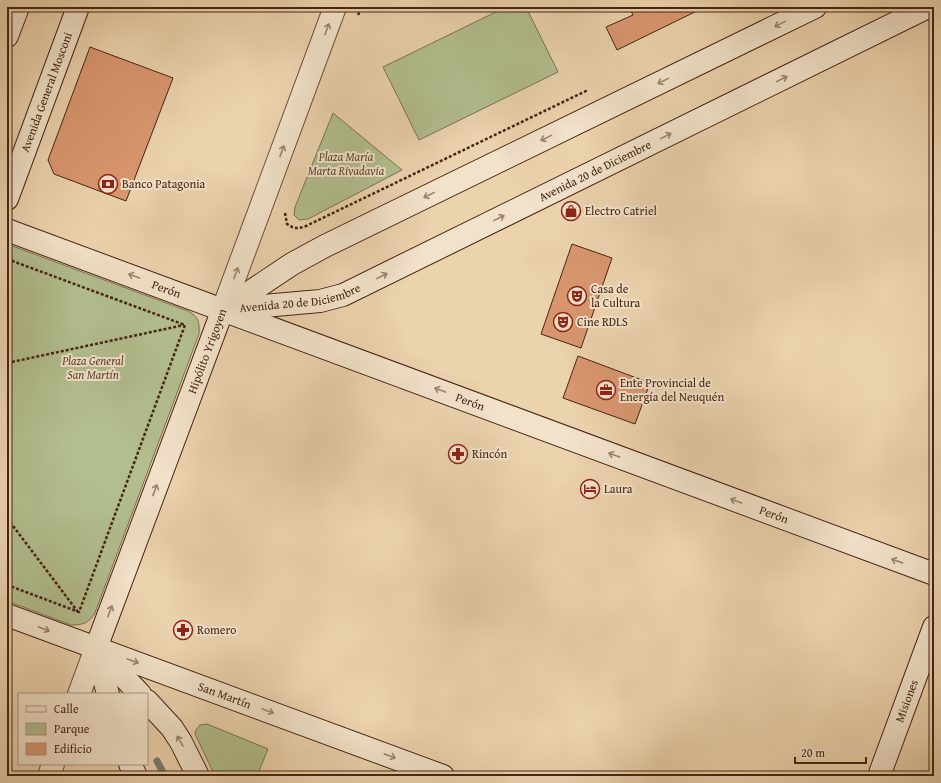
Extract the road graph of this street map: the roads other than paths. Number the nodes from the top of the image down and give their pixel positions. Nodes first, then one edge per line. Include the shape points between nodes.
1 (18, 7) edge
2 (78, 7) edge
3 (335, 7) edge
4 (815, 7) edge
5 (928, 7) edge
6 (7, 36) edge
7 (7, 199) edge
8 (7, 230) edge
9 (223, 309) junction
10 (934, 574) edge
11 (7, 615) edge
12 (934, 627) edge
13 (96, 648) junction
14 (79, 693) edge
15 (108, 693) edge
16 (139, 693) edge
17 (148, 702) edge
18 (53, 765) edge
19 (130, 765) edge
20 (48, 776) edge
21 (136, 776) edge
22 (198, 776) edge
23 (443, 776) edge
24 (879, 776) edge

1 - 6 street
2 - 7 street, Avenida General Mosconi
9 -> 3 street, Hipólito Yrigoyen
4 -> 9 street, Avenida 20 de Diciembre via 325,246 292,264
9 -> 5 street, Avenida 20 de Diciembre via 320,302 342,295
9 -> 8 street, Perón
10 -> 9 street, Perón
13 -> 9 street, Hipólito Yrigoyen
11 -> 13 street, San Martín
12 - 24 street, Misiones
13 - 14 street, Hipólito Yrigoyen
13 - 15 street
13 - 16 street
13 -> 23 street, San Martín
22 -> 17 street via 172,728
18 - 20 street
19 - 21 street

